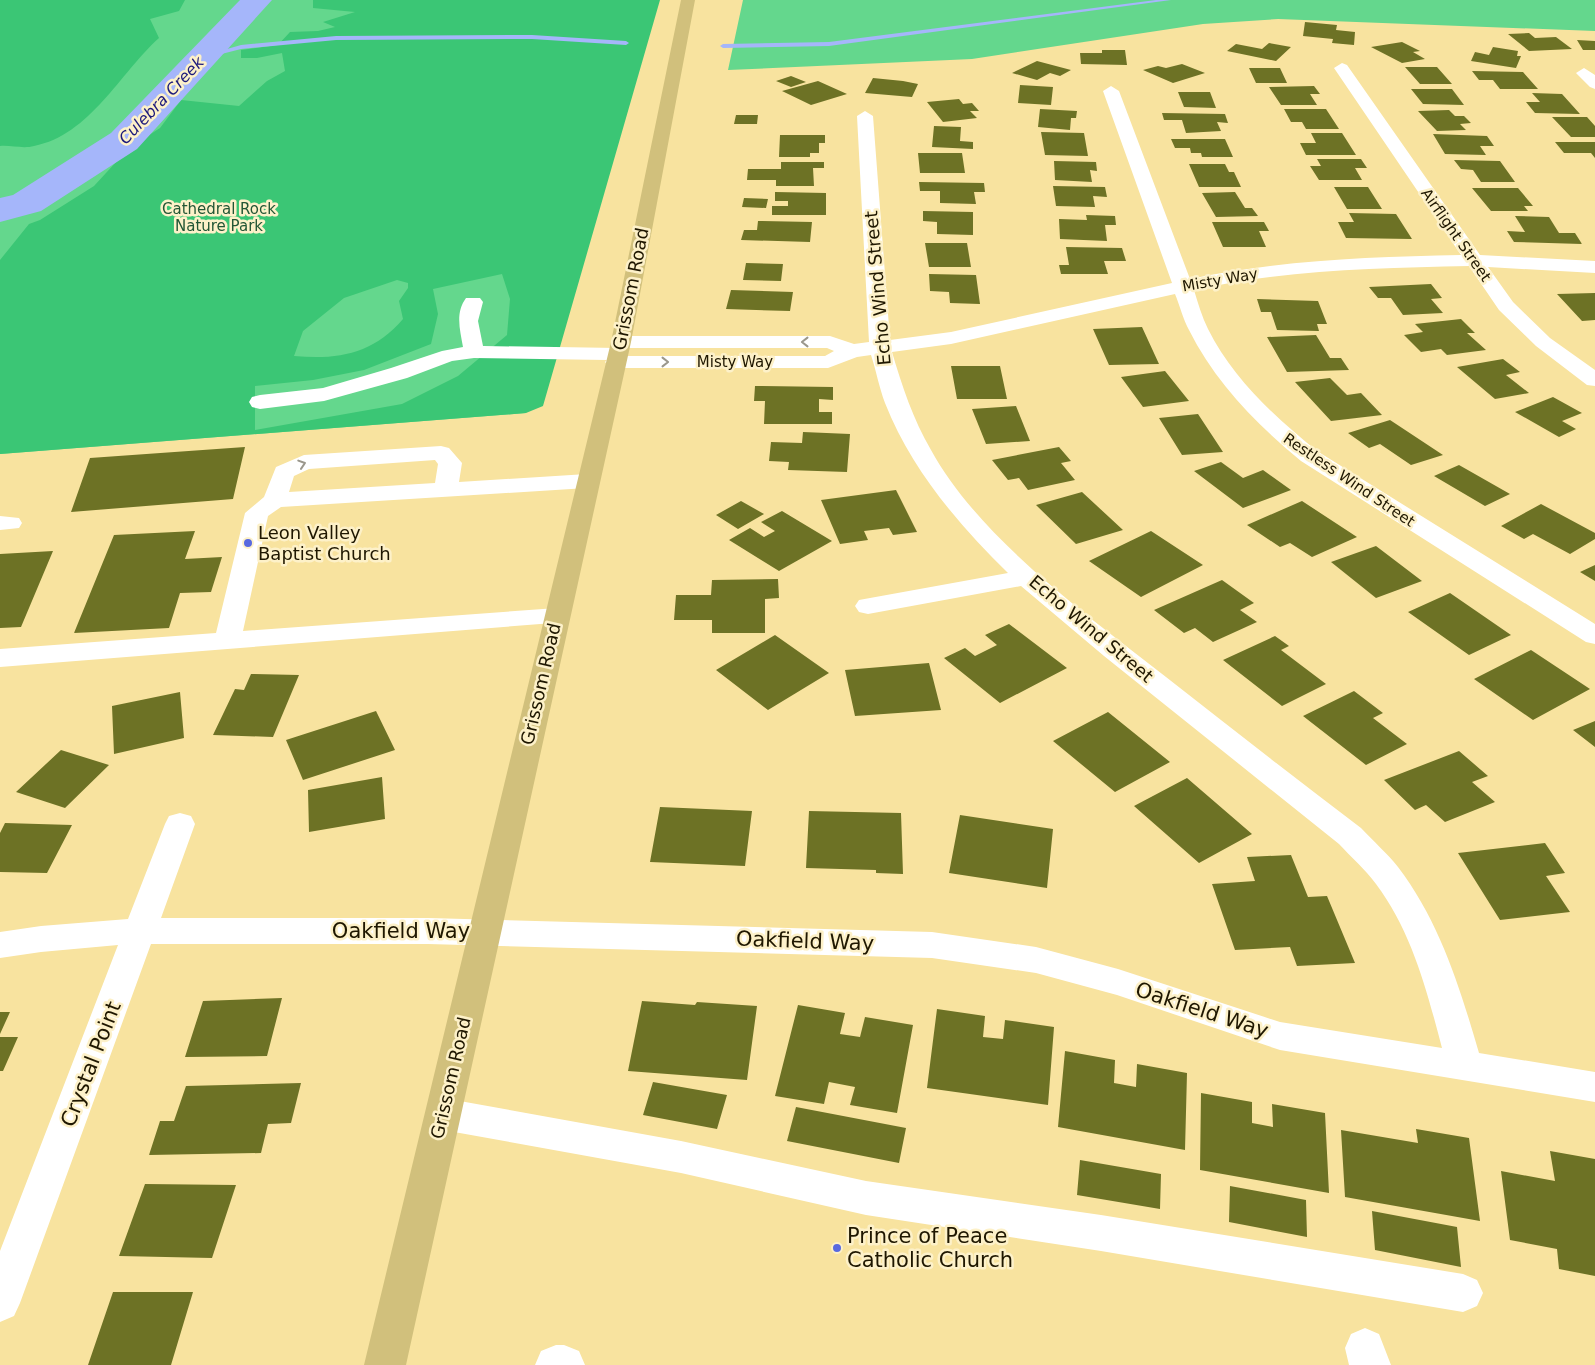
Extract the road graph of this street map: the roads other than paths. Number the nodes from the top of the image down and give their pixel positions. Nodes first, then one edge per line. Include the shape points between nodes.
1 (688, 0) edge
2 (1342, 68) dead end
3 (1111, 90) dead end
4 (865, 116) dead end
5 (1473, 260) junction
6 (1595, 266) edge
7 (1181, 286) junction
8 (473, 302) dead end
9 (880, 348) junction
10 (474, 352) junction
11 (618, 353) junction
12 (1595, 380) edge
13 (260, 402) dead end
14 (587, 481) junction
15 (446, 490) junction
16 (276, 500) junction
17 (1028, 577) junction
18 (868, 606) dead end
19 (557, 616) junction
20 (1595, 636) edge
21 (226, 641) junction
22 (0, 658) edge
23 (180, 824) dead end
24 (141, 931) junction
25 (485, 931) junction
26 (0, 945) edge
27 (1465, 1066) junction
28 (1595, 1087) edge
29 (443, 1114) junction
30 (1462, 1293) dead end
31 (0, 1303) edge
32 (385, 1365) edge
33 (556, 1365) edge
34 (564, 1365) edge

1 - 11 main road, Grissom Road
2 - 5 street, Airflight Street
3 - 7 street, Restless Wind Street
4 - 9 street, Echo Wind Street
5 - 6 street, Misty Way
5 - 7 street, Misty Way via 1343,263
5 - 12 street, Airflight Street via 1518,319 1543,342
7 - 9 street, Misty Way via 968,334
7 - 20 street, Restless Wind Street via 1198,329 1217,363 1248,403 1276,430 1348,483
8 - 10 street via 468,321
9 - 11 street, Misty Way via 852,351 828,362
9 - 17 street, Echo Wind Street via 886,378 902,423 926,465 962,512 1001,554
10 - 11 street, Misty Way
10 - 13 street, Misty Way via 450,355 324,394
11 - 14 main road, Grissom Road
14 - 15 street
14 - 19 main road, Grissom Road
15 - 16 street
16 -> 15 street via 284,472 304,462 441,453 450,463
16 - 21 street via 257,513
17 - 18 street
17 - 27 street, Echo Wind Street via 1066,613 1350,836 1387,874 1427,943 1442,983
19 - 21 street
19 - 25 main road, Grissom Road
21 - 22 street
23 - 24 street, Crystal Point
24 - 25 street, Oakfield Way
24 - 26 street, Oakfield Way
24 - 31 street, Crystal Point
25 - 27 street, Oakfield Way via 932,946 984,951 1036,960 1118,982 1280,1036
25 - 29 main road, Grissom Road
27 - 28 street, Oakfield Way
29 - 30 street via 681,1157 866,1198
29 - 32 main road, Grissom Road
33 - 34 street

